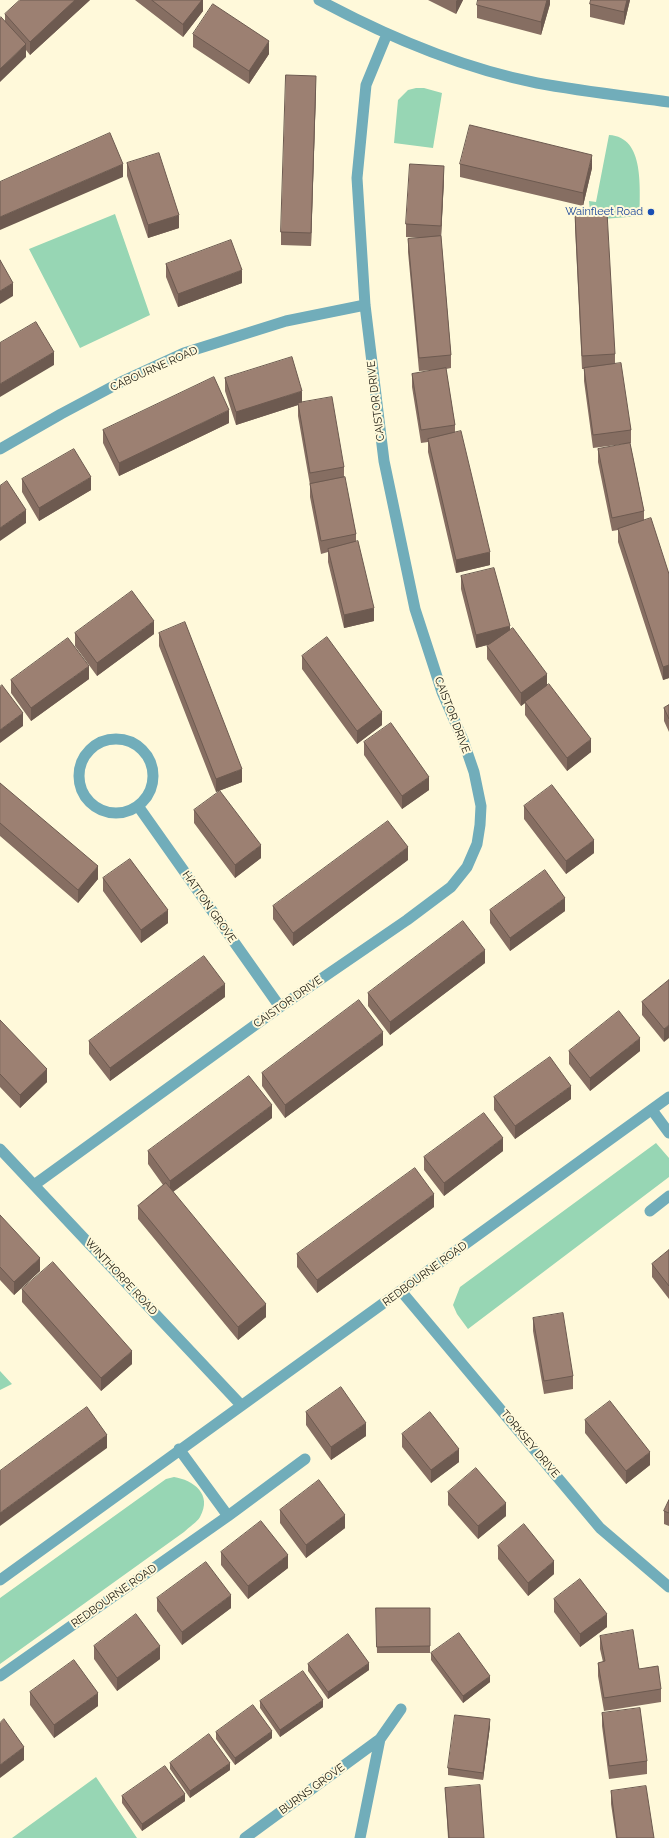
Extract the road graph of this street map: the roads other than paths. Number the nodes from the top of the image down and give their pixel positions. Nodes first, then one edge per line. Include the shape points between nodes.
1 (319, 0) edge
2 (387, 34) junction
3 (669, 102) edge
4 (364, 305) junction
5 (0, 449) edge
6 (138, 806) junction
7 (280, 1007) junction
8 (669, 1097) edge
9 (652, 1110) junction
10 (669, 1133) edge
11 (0, 1149) edge
12 (34, 1185) junction
13 (669, 1196) edge
14 (650, 1211) dead end
15 (401, 1291) junction
16 (241, 1405) junction
17 (179, 1449) junction
18 (305, 1459) dead end
19 (228, 1516) junction
20 (0, 1580) edge
21 (669, 1588) edge
22 (0, 1676) edge
23 (401, 1709) dead end
24 (380, 1740) junction
25 (244, 1838) edge
26 (360, 1838) edge

1 - 2 street
2 - 3 street via 468,65 537,83
2 - 4 street, CAISTOR DRIVE via 366,85 357,178
4 - 5 street, CABOURNE ROAD via 286,321 184,353 81,403
4 - 7 street, CAISTOR DRIVE via 384,461 415,609 442,692 474,772 480,806 480,825 477,844 467,867 451,887
6 - 6 street via 118,814 105,812 94,806 83,794 80,782 81,764 87,753 109,740 122,740 144,751 151,762 152,788 146,799
6 - 7 street, HATTON GROVE
7 - 12 street, CAISTOR DRIVE
8 - 9 street, REDBOURNE ROAD
9 - 10 street
9 - 15 street, REDBOURNE ROAD
11 - 12 street, WINTHORPE ROAD
12 - 16 street, WINTHORPE ROAD
13 - 14 street
15 - 16 street, REDBOURNE ROAD
15 - 21 street, TORKSEY DRIVE via 600,1528
16 - 17 street, REDBOURNE ROAD
17 - 19 street
17 - 20 street, REDBOURNE ROAD
18 - 19 street, REDBOURNE ROAD
19 - 22 street, REDBOURNE ROAD
23 - 24 street, BURNS GROVE
24 - 25 street, BURNS GROVE
24 - 26 street, BURNS GROVE

